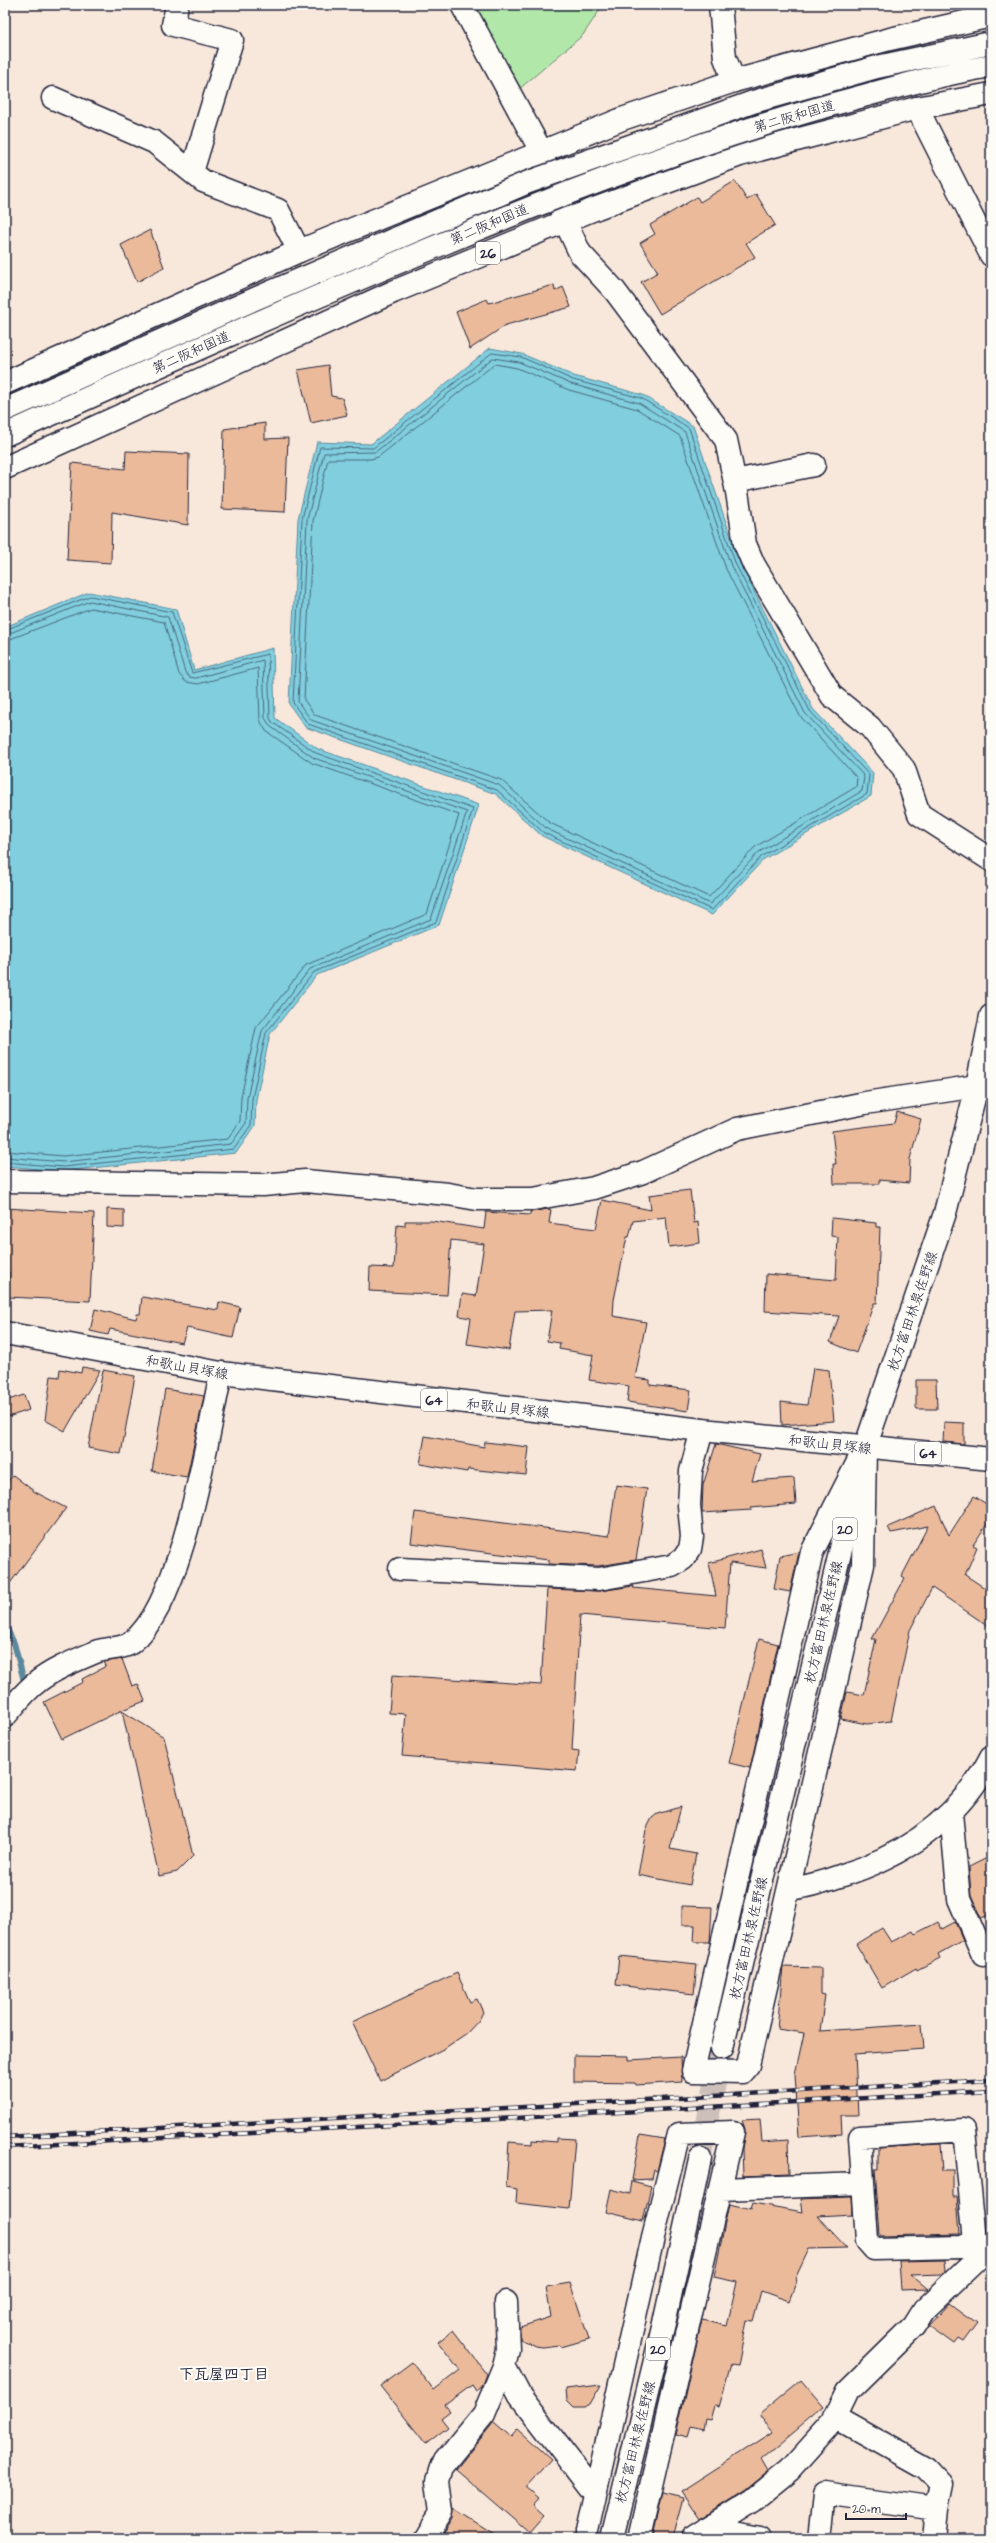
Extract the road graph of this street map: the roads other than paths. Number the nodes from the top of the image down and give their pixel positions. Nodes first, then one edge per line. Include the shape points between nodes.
1 (177, 5) edge
2 (462, 5) edge
3 (720, 5) edge
4 (991, 16) edge
5 (991, 43) edge
6 (991, 66) edge
7 (734, 81) junction
8 (991, 94) edge
9 (53, 98) dead end
10 (917, 108) junction
11 (541, 151) junction
12 (192, 172) junction
13 (565, 221) junction
14 (299, 251) junction
15 (991, 255) edge
16 (5, 383) edge
17 (5, 410) edge
18 (5, 435) edge
19 (814, 465) dead end
20 (5, 468) edge
21 (736, 486) junction
22 (991, 860) edge
23 (991, 1016) edge
24 (984, 1088) edge
25 (5, 1181) edge
26 (5, 1333) edge
27 (221, 1373) junction
28 (702, 1430) junction
29 (865, 1448) junction
30 (991, 1459) edge
31 (400, 1569) dead end
32 (5, 1716) edge
33 (991, 1757) edge
34 (951, 1813) junction
35 (790, 1888) junction
36 (983, 1955) dead end
37 (722, 2048) tunnel mouth
38 (700, 2159) tunnel mouth
39 (863, 2184) junction
40 (720, 2189) junction
41 (983, 2246) edge
42 (506, 2302) dead end
43 (504, 2366) junction
44 (835, 2417) junction
45 (595, 2493) junction
46 (936, 2509) junction
47 (701, 2533) edge
48 (425, 2538) edge
49 (587, 2538) edge
50 (612, 2538) edge
51 (639, 2538) edge
52 (759, 2538) edge
53 (819, 2538) edge
54 (933, 2538) edge

1 - 12 main road via 173,25 232,40
2 - 11 main road
3 - 7 main road via 725,58
4 - 7 main road via 890,39
5 - 17 main road, 第二阪和国道, bridge via 877,67 753,102 526,183 257,298
6 - 18 main road, 第二阪和国道 / 26, bridge via 879,91 754,127 653,160 528,207 285,309
7 - 11 main road via 622,119
8 - 10 main road, 26
9 - 12 main road via 154,142
10 - 13 main road, 26 via 740,155
10 - 15 main road
11 - 13 main road
11 - 14 main road
12 - 14 main road via 203,181 278,210
13 - 20 main road, 26 via 393,292
13 - 21 main road via 580,253 615,291 726,440
14 - 16 main road
19 - 21 main road
21 - 22 main road via 745,544 754,565 832,696 870,727 904,769 919,814
23 - 24 main road, 枚方富田林泉佐野線 / 20
24 - 25 main road via 865,1103 737,1129 643,1172 594,1188 533,1199 477,1199 305,1181 262,1185
24 - 29 main road, 枚方富田林泉佐野線 / 20 via 945,1213
26 - 27 main road, 和歌山貝塚線 / 64
27 - 28 main road, 和歌山貝塚線 / 64
27 - 32 main road via 190,1518 164,1598 151,1623 131,1643 100,1651 36,1683
28 - 29 main road, 和歌山貝塚線 / 64
28 - 31 main road via 691,1471 690,1549 684,1559 672,1566 599,1579
29 - 30 main road, 和歌山貝塚線 / 64
29 - 35 main road via 863,1565
29 - 35 main road via 812,1552 693,2071 742,2072 748,2065
29 - 37 main road, 枚方富田林泉佐野線 / 20
33 - 34 main road via 982,1776
34 - 35 main road via 908,1848 863,1869 805,1887
34 - 36 main road via 959,1899
38 - 50 main road, 枚方富田林泉佐野線 / 20 via 665,2319
39 - 40 main road
39 - 41 main road via 867,2241 874,2249
39 - 41 main road via 860,2137 964,2130
40 - 45 main road via 733,2132 679,2134
40 - 51 main road
41 - 44 main road via 924,2310 914,2326 848,2391
42 - 43 main road via 508,2349
43 - 45 main road via 520,2396
43 - 48 main road via 484,2414 441,2467 437,2481 441,2512
44 - 46 main road via 926,2468 941,2484
44 - 47 main road via 790,2470 753,2500
45 - 49 main road
46 - 53 main road via 824,2493
46 - 54 main road
47 - 52 main road

